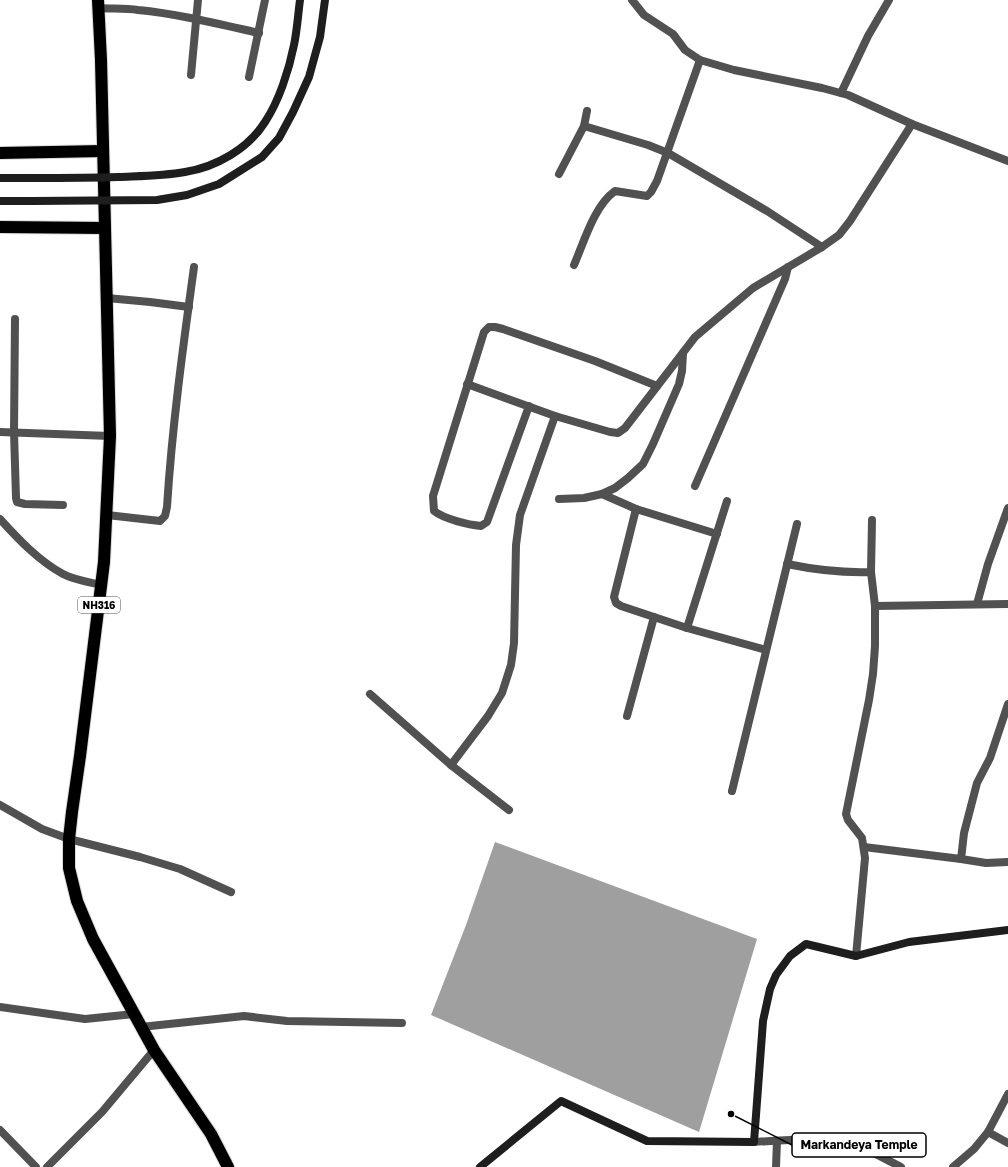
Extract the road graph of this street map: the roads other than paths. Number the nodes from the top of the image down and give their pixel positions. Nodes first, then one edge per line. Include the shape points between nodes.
1 (198, 0) edge
2 (265, 0) edge
3 (300, 0) edge
4 (325, 0) edge
5 (632, 0) edge
6 (889, 0) edge
7 (98, 4) edge
8 (196, 19) junction
9 (259, 33) junction
10 (700, 60) junction
11 (191, 75) dead end
12 (249, 77) dead end
13 (841, 93) junction
14 (587, 111) dead end
15 (912, 124) junction
16 (584, 126) junction
17 (103, 152) junction
18 (0, 153) edge
19 (668, 153) junction
20 (1008, 161) edge
21 (560, 174) dead end
22 (0, 178) edge
23 (0, 201) edge
24 (0, 227) edge
25 (105, 228) junction
26 (822, 247) junction
27 (574, 265) dead end
28 (194, 267) dead end
29 (788, 267) junction
30 (107, 298) junction
31 (188, 307) junction
32 (15, 319) dead end
33 (683, 352) junction
34 (467, 384) junction
35 (657, 386) junction
36 (530, 406) junction
37 (555, 416) junction
38 (0, 432) edge
39 (14, 432) junction
40 (110, 436) junction
41 (695, 486) dead end
42 (602, 494) junction
43 (559, 500) dead end
44 (727, 501) dead end
45 (63, 505) dead end
46 (1008, 508) edge
47 (636, 509) junction
48 (107, 515) junction
49 (0, 519) edge
50 (872, 520) dead end
51 (797, 524) dead end
52 (717, 534) junction
53 (787, 564) junction
54 (871, 572) junction
55 (102, 585) junction
56 (976, 604) junction
57 (1008, 604) edge
58 (875, 606) junction
59 (654, 617) junction
60 (687, 628) junction
61 (766, 650) junction
62 (370, 694) dead end
63 (1008, 704) edge
64 (627, 716) dead end
65 (451, 765) junction
66 (732, 791) dead end
67 (0, 805) edge
68 (509, 810) dead end
69 (69, 839) junction
70 (864, 847) junction
71 (961, 859) junction
72 (1008, 862) edge
73 (231, 892) dead end
74 (1008, 930) edge
75 (856, 956) junction
76 (0, 1008) edge
77 (134, 1014) junction
78 (402, 1023) dead end
79 (141, 1027) junction
80 (154, 1050) junction
81 (1008, 1094) edge
82 (0, 1130) edge
83 (988, 1132) junction
84 (777, 1141) junction
85 (754, 1142) junction
86 (1008, 1143) edge
87 (36, 1167) edge
88 (48, 1167) edge
89 (228, 1167) edge
90 (480, 1167) edge
91 (776, 1167) edge
92 (901, 1167) edge
93 (953, 1167) edge

1 - 8 street
2 - 9 street
3 - 22 main road, bridge via 294,45 275,102 257,133 235,153 185,172 155,176
4 - 23 main road, bridge via 320,37 309,77 293,112 278,138 262,157 219,184 188,195 157,200
5 - 10 street via 644,15 673,34 685,50
6 - 13 street via 868,36
7 - 8 street
7 - 17 highway, NH316
8 - 9 street
8 - 11 street
9 - 12 street
10 - 13 street
10 - 19 street
13 - 15 street
14 - 16 street
15 - 20 street
15 - 26 street via 850,221 839,235
16 - 19 street
16 - 21 street
17 - 18 highway
17 - 25 highway, NH316
19 - 26 street via 767,211
19 - 27 street via 657,181 647,196 615,191 608,196 593,220
24 - 25 highway
25 - 30 highway, NH316
26 - 29 street
28 - 31 street
29 - 33 street via 753,288 695,337
29 - 41 street
30 - 31 street
30 - 40 highway, NH316
31 - 48 street via 165,516 160,521
32 - 39 street
33 - 35 street
33 - 42 street via 679,384 642,464 619,485
34 - 35 street via 484,332 489,327 495,327 595,361
34 - 36 street
34 - 36 street via 433,496 434,511 439,515 474,525 481,526 487,522
35 - 37 street via 625,428 618,433
36 - 37 street
37 - 65 street via 520,515 516,545 514,643 511,665 502,693
38 - 39 street
39 - 40 street
39 - 45 street via 17,502
40 - 48 highway, NH316
42 - 43 street
42 - 47 street
44 - 52 street
46 - 56 street
47 - 52 street
47 - 59 street via 614,597 616,603 621,606
48 - 55 highway, NH316
49 - 55 street via 46,563 64,574
50 - 54 street
51 - 53 street
52 - 60 street
53 - 54 street via 830,571
53 - 61 street
54 - 58 street
55 - 69 highway, NH316
56 - 57 street
56 - 58 street
58 - 70 street via 872,681 846,814 862,838
59 - 60 street
59 - 64 street
60 - 61 street
61 - 66 street
62 - 65 street
63 - 71 street via 990,758 977,783 964,833
65 - 68 street
67 - 69 street via 42,829
69 - 73 street via 180,869
69 - 77 highway, NH316 via 69,868 77,901 93,939
70 - 71 street
70 - 75 street
71 - 72 street via 986,863
74 - 75 main road via 909,942
75 - 85 main road via 806,944 790,956 776,975 763,1021
76 - 77 street via 85,1019
77 - 79 highway, NH316
78 - 79 street via 294,1021 244,1016
79 - 80 highway, NH316
80 - 88 street via 102,1112
80 - 89 highway, NH316 via 211,1134
81 - 83 street
82 - 87 street
83 - 86 street
83 - 93 street
84 - 85 street
84 - 91 street
84 - 92 street via 805,1139 853,1145
85 - 90 main road via 647,1141 561,1101

